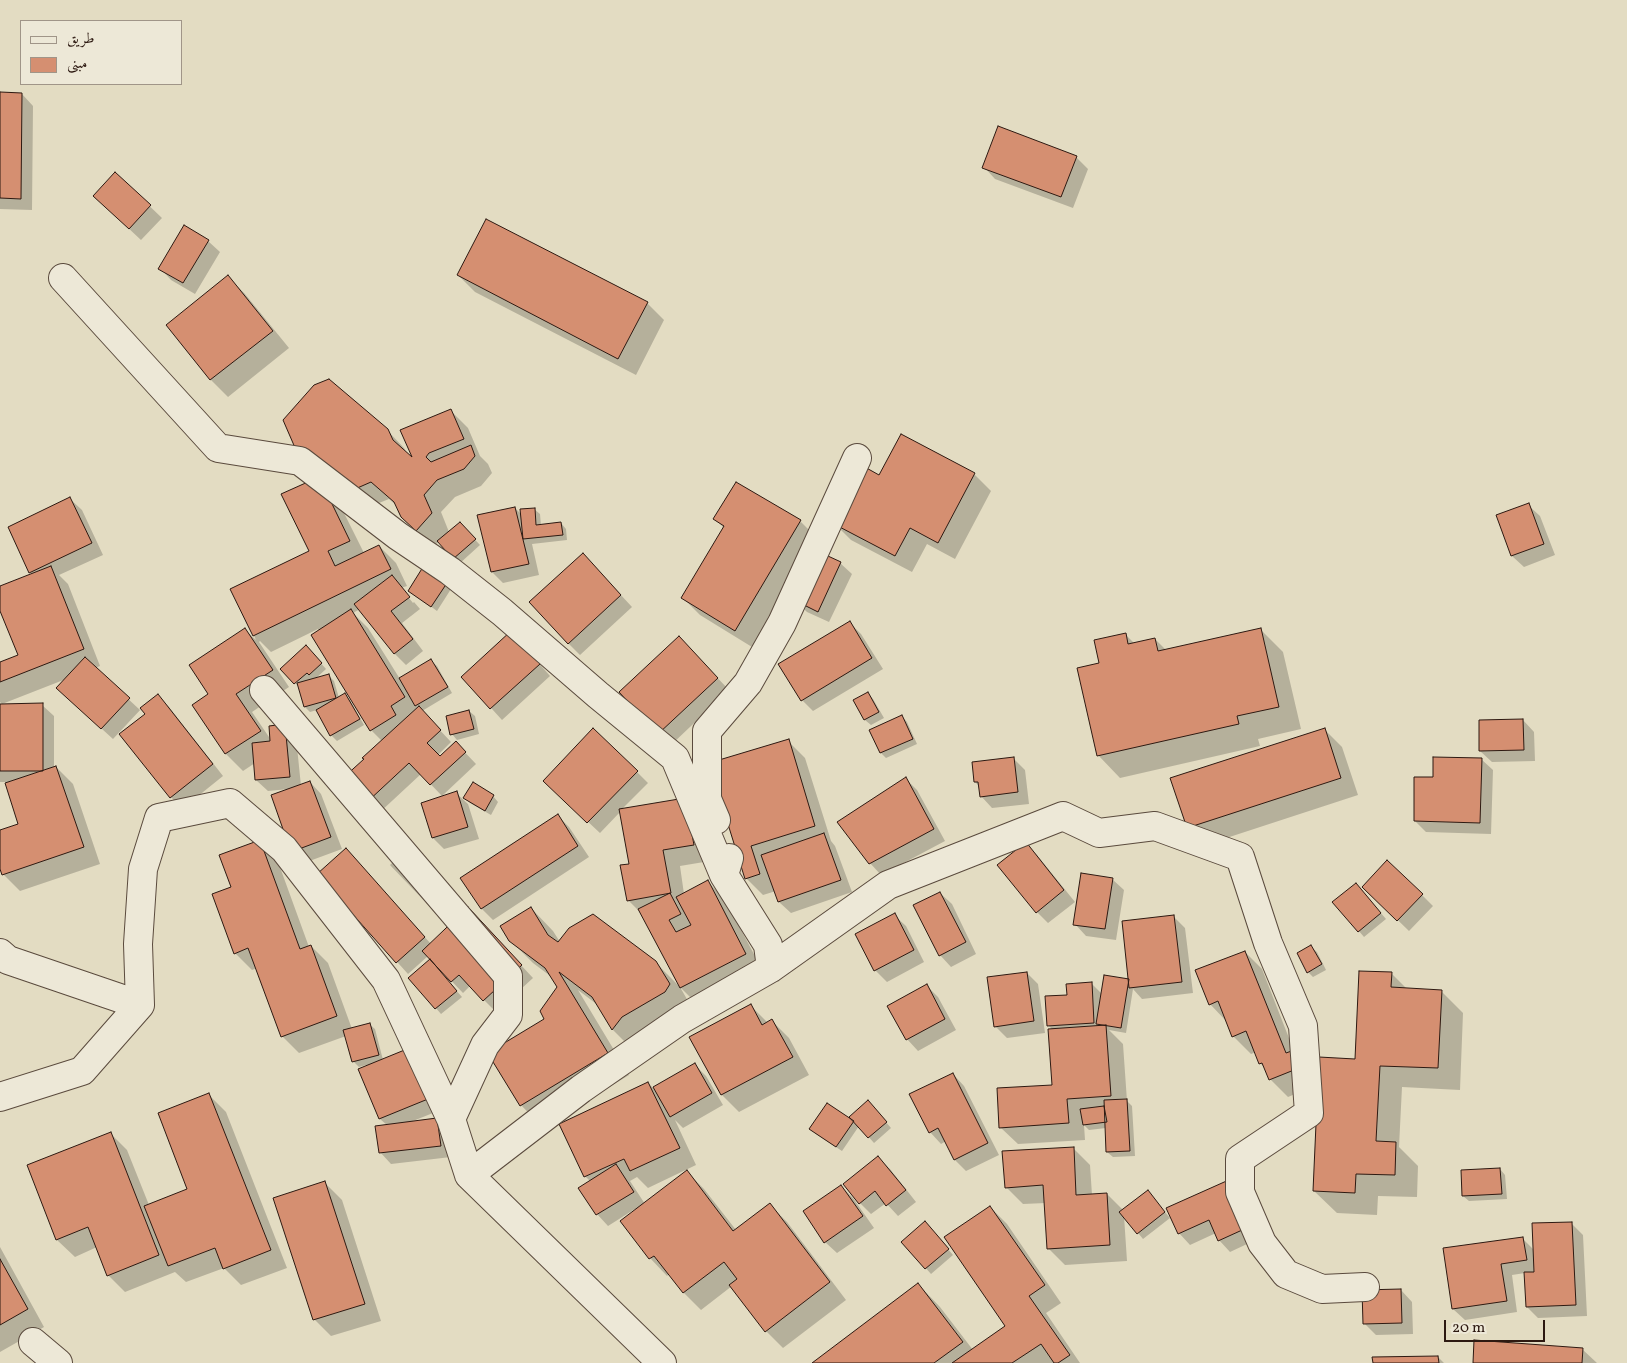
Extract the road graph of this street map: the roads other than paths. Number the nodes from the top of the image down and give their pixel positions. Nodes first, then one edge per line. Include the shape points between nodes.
1 (63, 278) dead end
2 (857, 458) dead end
3 (264, 690) dead end
4 (724, 875) junction
5 (0, 953) edge
6 (771, 968) junction
7 (140, 1005) junction
8 (0, 1097) edge
9 (451, 1119) junction
10 (469, 1175) junction
11 (1365, 1287) dead end
12 (33, 1342) dead end
13 (58, 1363) edge
14 (662, 1363) edge

1 - 4 street via 218,448 300,460 502,612 675,758
2 - 4 street via 782,623 748,683 707,732 707,799 730,853
3 - 9 street via 508,976 508,1015 485,1045
4 - 6 street via 768,945
5 - 7 street via 8,960
6 - 10 street via 667,1029 581,1089
6 - 11 street via 888,885 1063,816 1100,833 1156,826 1240,857 1268,943 1303,1026 1309,1113 1240,1158 1240,1192 1262,1243 1286,1274 1322,1289
7 - 8 street via 82,1071
7 - 9 street via 138,944 143,869 159,818 230,803 284,849 386,980
9 - 10 street
10 - 14 street
12 - 13 street

